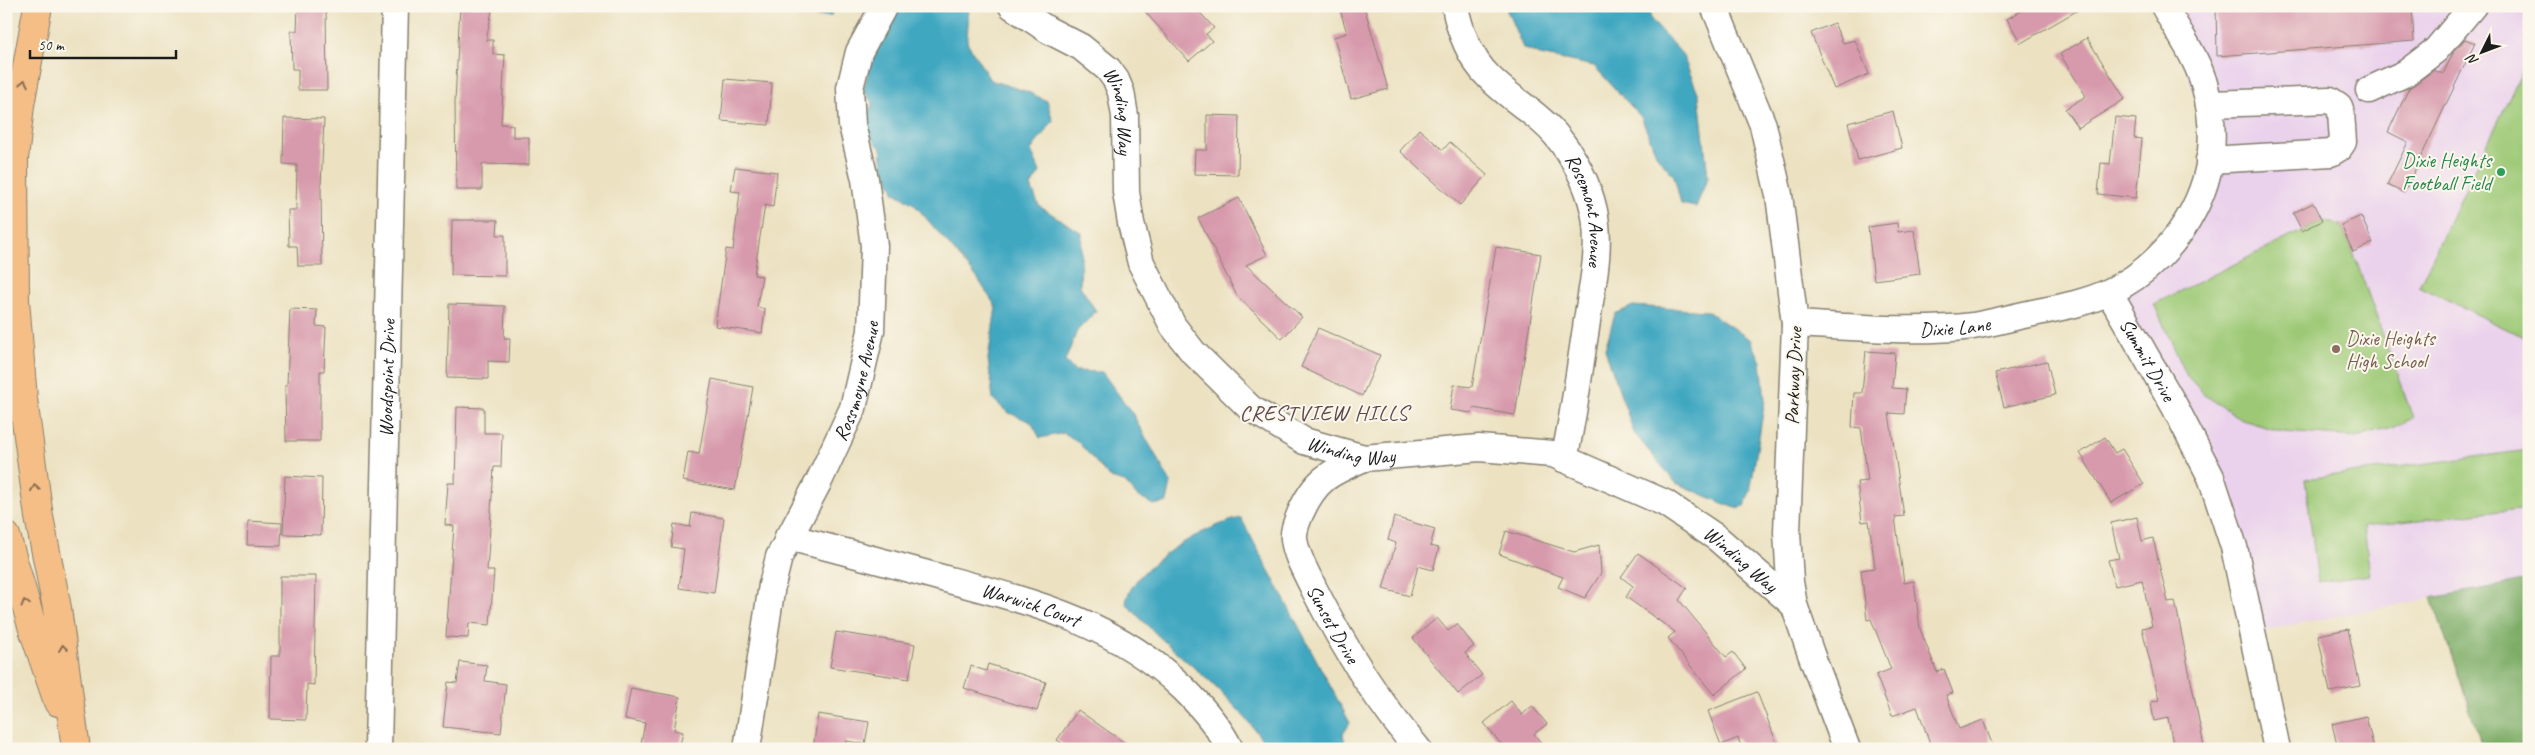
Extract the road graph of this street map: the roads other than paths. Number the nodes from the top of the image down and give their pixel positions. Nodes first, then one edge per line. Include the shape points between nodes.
1 (38, 6) edge
2 (395, 6) edge
3 (884, 6) edge
4 (1012, 6) edge
5 (1455, 6) edge
6 (1714, 6) edge
7 (2164, 6) edge
8 (2473, 6) edge
9 (2369, 90) dead end
10 (2219, 104) junction
11 (2209, 160) junction
12 (2110, 292) junction
13 (1795, 324) junction
14 (1304, 441) junction
15 (1364, 458) junction
16 (1564, 458) junction
17 (1315, 486) junction
18 (6, 536) edge
19 (788, 537) junction
20 (1794, 605) junction
21 (75, 749) edge
22 (378, 749) edge
23 (747, 749) edge
24 (1230, 749) edge
25 (1418, 749) edge
26 (1847, 749) edge
27 (2278, 749) edge

21 -> 1 highway via 57,608 39,518 15,300 14,160 20,105
2 - 22 street, Woodspoint Drive
3 - 19 street, Rossmoyne Avenue via 859,52 850,88 852,125 865,179 874,246 871,331 853,408
4 - 14 street, Winding Way via 1081,47 1108,69 1116,80 1125,116 1126,192 1130,223 1142,263 1160,303 1193,352 1224,385 1250,408
5 - 16 street, Rosemont Avenue via 1476,61 1488,77 1554,134 1588,188 1594,212 1596,260
6 - 13 street, Parkway Drive via 1763,126 1780,195
7 - 10 street via 2205,86
8 - 9 street via 2436,50 2406,73
10 - 11 street
10 - 11 street via 2330,100 2339,106 2341,112 2343,142 2331,153
11 - 12 street via 2202,192 2184,228 2140,272
12 - 13 street, Dixie Lane via 2062,307 1974,326 1878,329
12 - 27 street, Summit Drive via 2211,477 2234,547
13 - 20 street, Parkway Drive via 1787,532
14 - 15 street, Winding Way
14 - 17 street, Sunset Drive via 1316,464
15 - 16 street, Winding Way via 1479,448 1553,454
15 - 17 street, Sunset Drive via 1333,472
16 - 20 street, Winding Way via 1665,503 1717,538
17 - 25 street, Sunset Drive via 1296,525 1294,539 1300,559 1333,626 1369,687
21 -> 18 highway via 33,629
19 - 23 street, Rossmoyne Avenue via 772,585
19 - 24 street, Warwick Court via 1031,602 1075,617 1127,643 1166,672 1204,708
20 - 26 street, Parkway Drive

